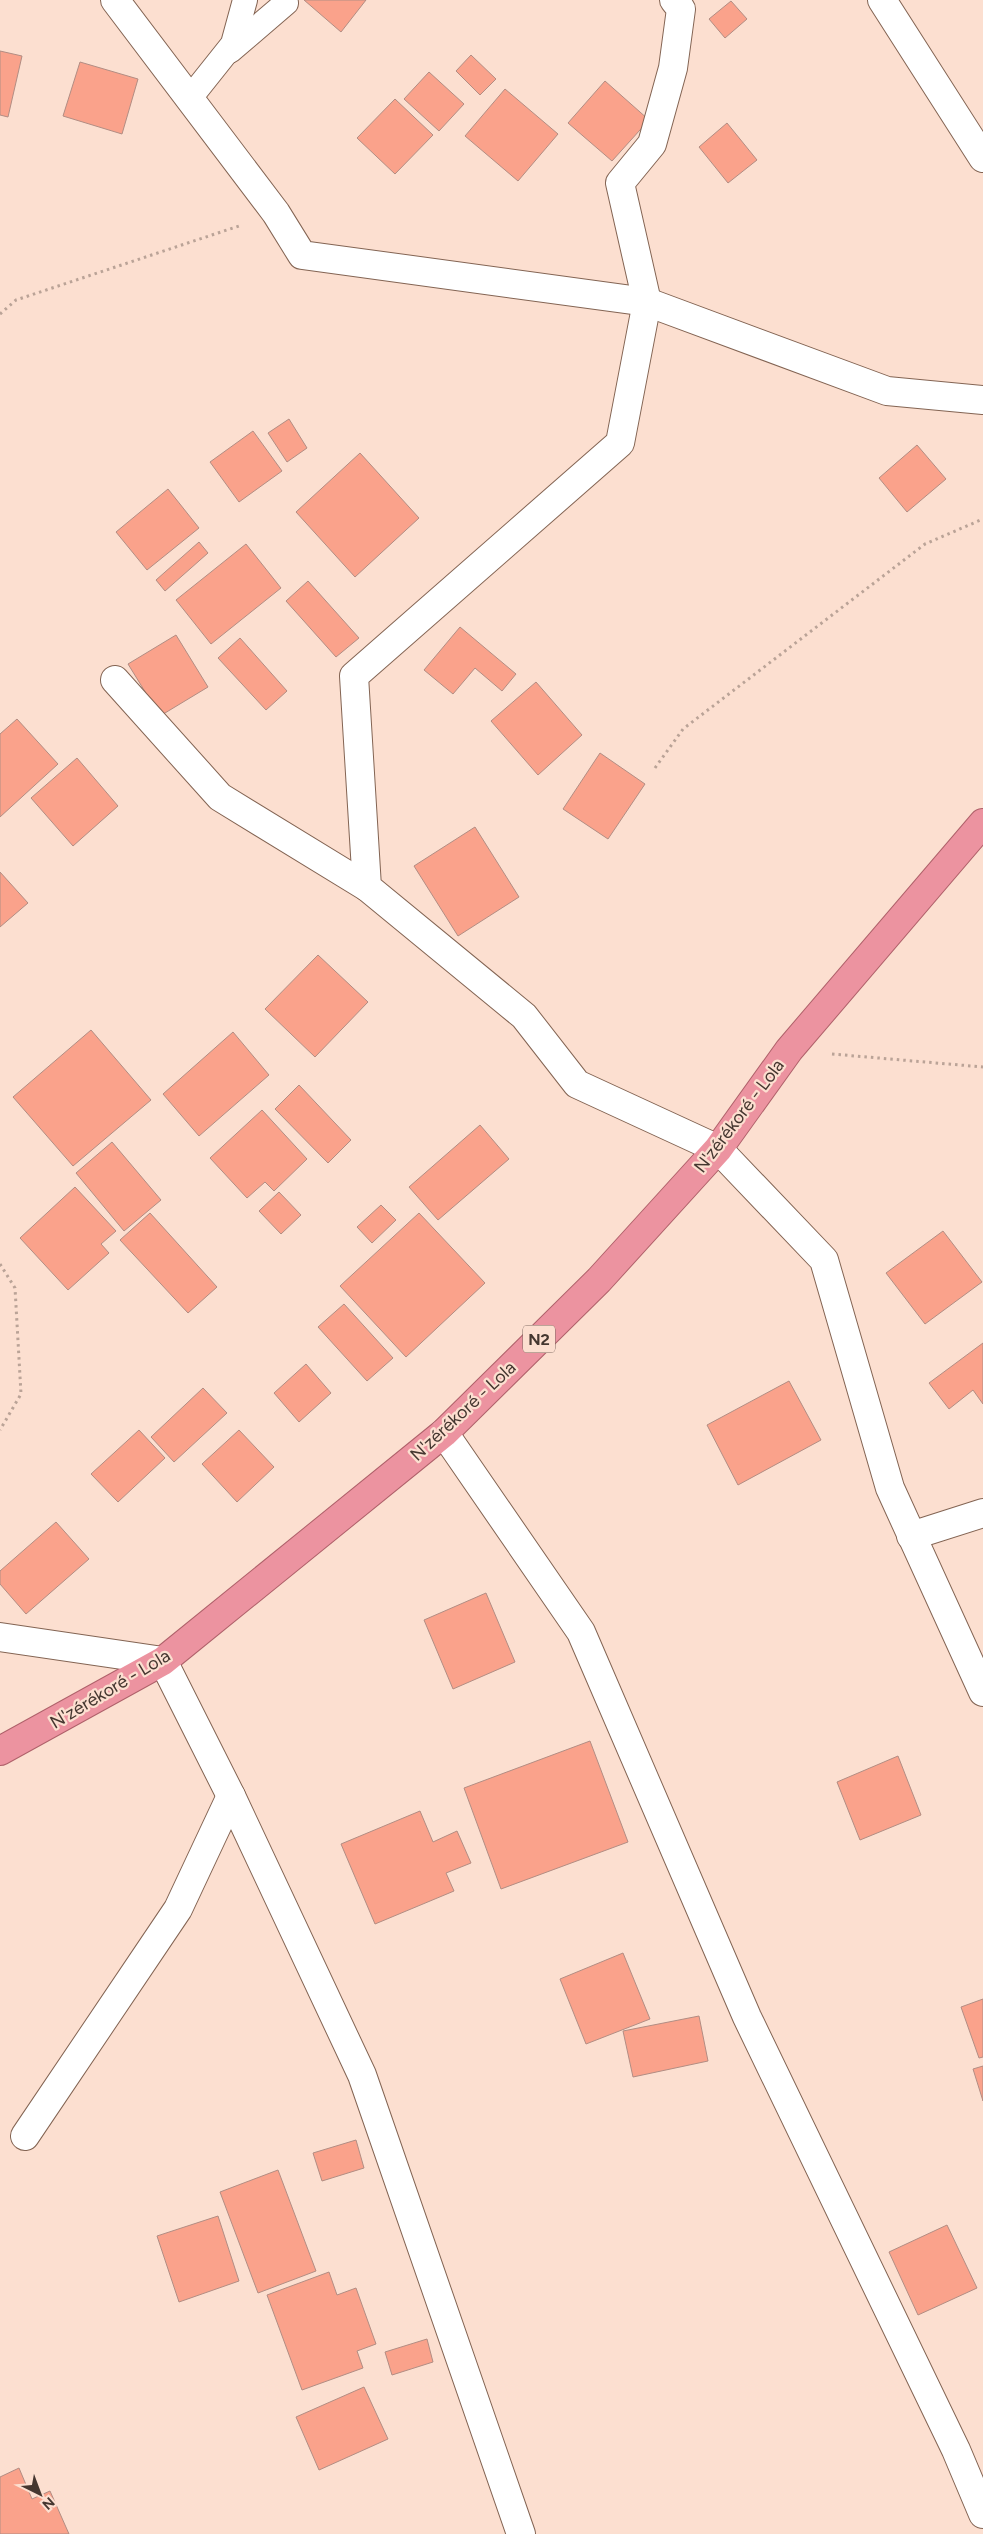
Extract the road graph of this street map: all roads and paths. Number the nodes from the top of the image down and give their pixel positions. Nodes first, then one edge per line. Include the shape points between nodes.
1 (115, 0) edge
2 (245, 0) edge
3 (674, 0) edge
4 (882, 0) edge
5 (286, 3) dead end
6 (222, 57) junction
7 (190, 98) junction
8 (983, 158) edge
9 (276, 213) junction
10 (647, 302) junction
11 (0, 314) edge
12 (983, 400) edge
13 (983, 519) edge
14 (114, 680) dead end
15 (656, 768) dead end
16 (983, 823) edge
17 (367, 888) junction
18 (789, 1050) junction
19 (983, 1067) edge
20 (718, 1149) junction
21 (0, 1264) edge
22 (0, 1430) edge
23 (444, 1434) junction
24 (983, 1513) edge
25 (911, 1536) junction
26 (0, 1637) edge
27 (163, 1661) junction
28 (983, 1692) edge
29 (0, 1752) edge
30 (231, 1796) junction
31 (25, 2136) dead end
32 (983, 2514) edge
33 (521, 2534) edge

1 - 7 street
2 - 6 lane via 233,44
3 - 10 street via 680,8 673,68 652,144 620,183
4 - 8 street
5 - 6 lane
6 - 7 lane
7 - 9 street
9 - 10 street via 302,255
9 - 11 path via 16,300
10 - 12 street via 887,391
10 - 17 street via 620,443 354,676
13 - 15 path via 925,544 909,556 683,729
14 - 17 street via 220,797
16 - 18 highway, N'zérékoré - Lola / N2
17 - 20 street via 524,1016 577,1084
18 - 19 path
18 - 20 highway, N'zérékoré - Lola / N2
20 - 23 highway, N'zérékoré - Lola / N2 via 599,1280
20 - 25 street via 824,1260 890,1488
21 - 22 path via 15,1288 21,1394
23 - 27 highway, N'zérékoré - Lola / N2
23 - 32 street via 581,1632 748,2017 956,2450
24 - 25 street
25 - 28 street
26 - 27 street
27 - 29 highway, N'zérékoré - Lola / N2
27 - 30 street
30 - 31 street via 178,1909
30 - 33 street via 362,2074

